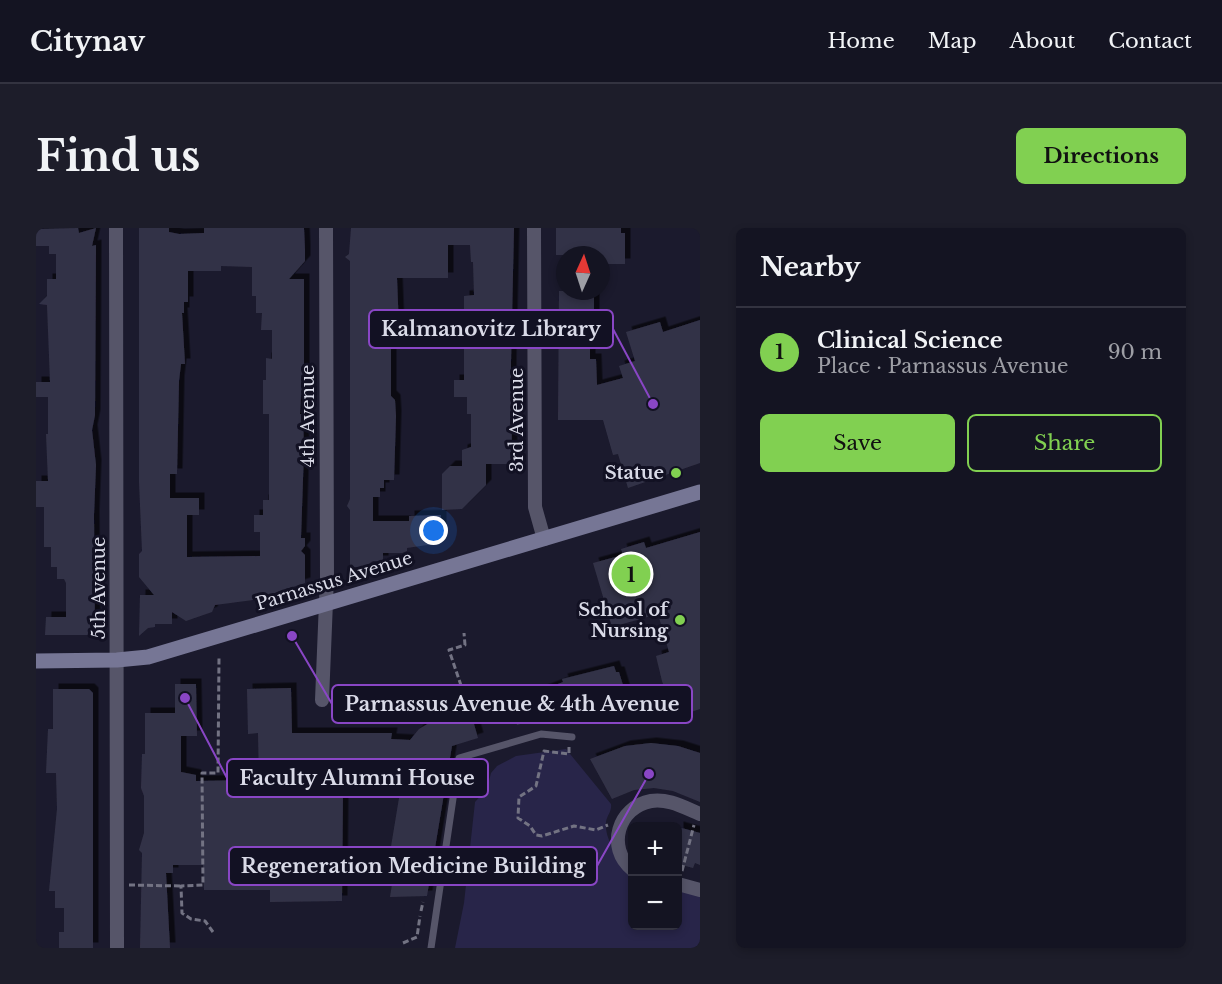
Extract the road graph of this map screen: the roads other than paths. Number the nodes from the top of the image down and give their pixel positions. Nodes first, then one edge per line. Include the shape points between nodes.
1 (116, 228) edge
2 (326, 228) edge
3 (534, 228) edge
4 (700, 492) edge
5 (544, 539) junction
6 (327, 604) junction
7 (117, 660) junction
8 (36, 661) edge
9 (322, 700) dead end
10 (572, 737) dead end
11 (699, 814) edge
12 (628, 865) edge
13 (682, 885) edge
14 (700, 890) edge
15 (117, 948) edge
16 (431, 948) edge

1 - 7 street, 5th Avenue
2 - 6 street, 4th Avenue
3 - 5 street, 3rd Avenue via 535,507
4 - 5 street, Parnassus Avenue
5 - 6 street, Parnassus Avenue
6 - 7 street, Parnassus Avenue via 148,657
6 - 9 street, 4th Avenue
7 - 8 street, Parnassus Avenue
7 - 15 street, 5th Avenue
10 - 16 lane via 541,734 459,758
11 - 12 street via 670,802 652,800 636,806 622,821 617,836 619,851
13 - 14 street

